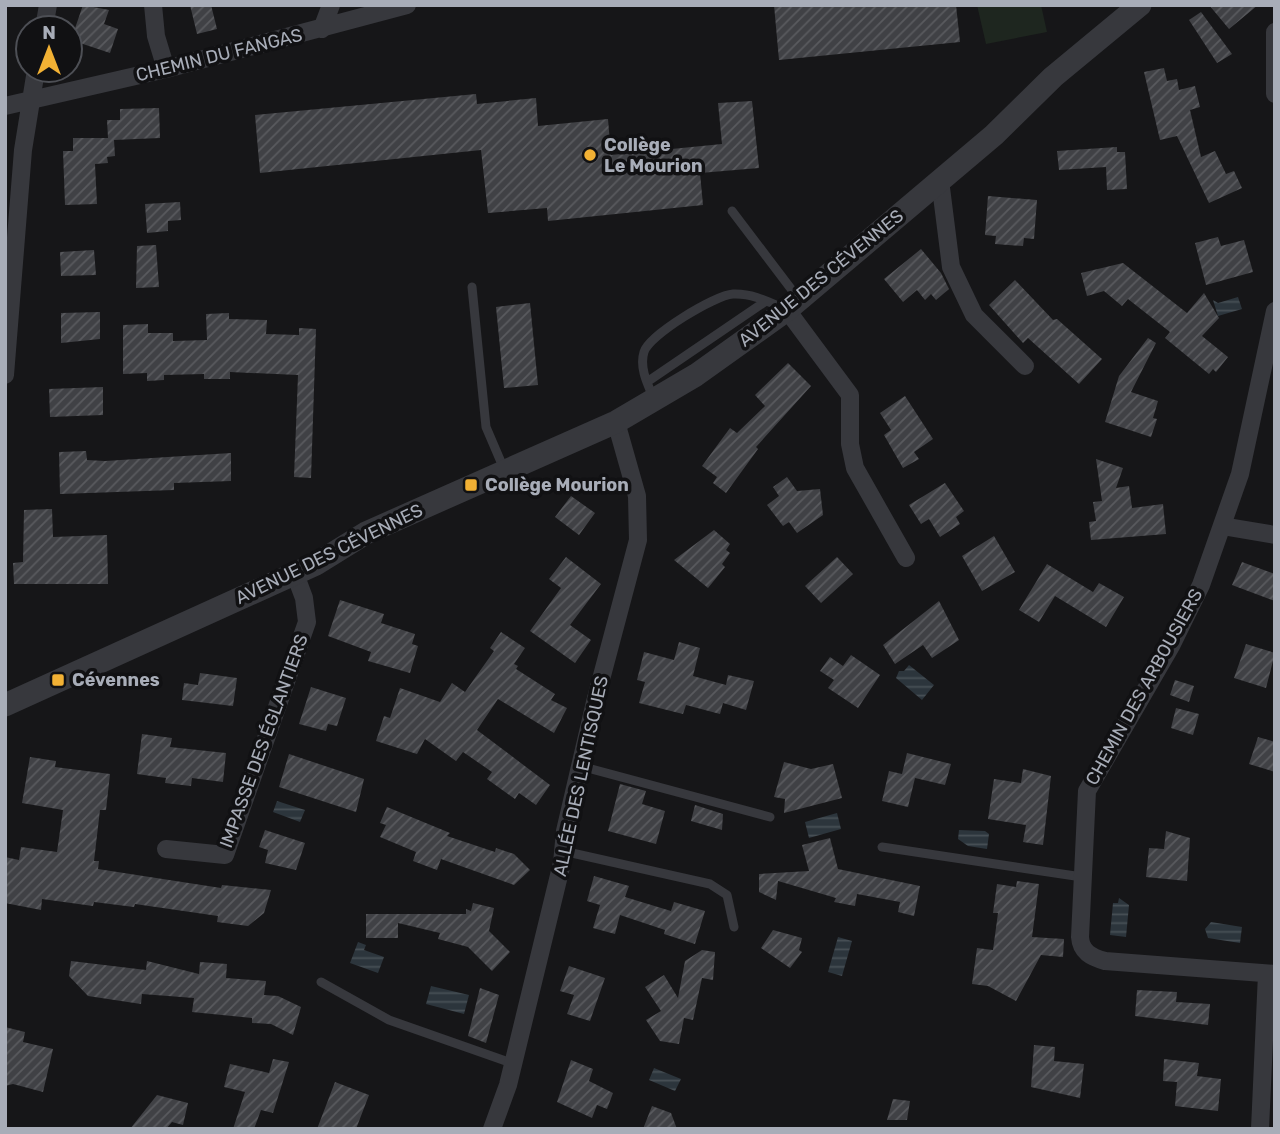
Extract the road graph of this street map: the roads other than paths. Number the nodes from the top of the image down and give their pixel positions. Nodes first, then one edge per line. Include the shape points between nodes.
1 (153, 5) edge
2 (331, 5) edge
3 (407, 5) edge
4 (1140, 5) edge
5 (322, 29) junction
6 (1275, 32) edge
7 (166, 69) junction
8 (33, 84) edge
9 (1275, 94) edge
10 (29, 100) junction
11 (5, 106) edge
12 (940, 180) junction
13 (732, 211) dead end
14 (472, 287) dead end
15 (784, 303) junction
16 (1275, 311) edge
17 (1025, 366) dead end
18 (5, 375) edge
19 (651, 391) junction
20 (616, 422) junction
21 (505, 471) junction
22 (1222, 526) junction
23 (1275, 535) edge
24 (906, 558) dead end
25 (295, 573) junction
26 (5, 705) edge
27 (580, 766) junction
28 (770, 817) dead end
29 (882, 847) dead end
30 (166, 849) dead end
31 (563, 851) junction
32 (1082, 877) junction
33 (734, 927) dead end
34 (1271, 974) edge
35 (321, 982) dead end
36 (514, 1064) junction
37 (492, 1129) edge
38 (1260, 1129) edge

1 - 7 street
2 - 5 street
3 - 5 street, CHEMIN DU FANGAS
4 - 12 street, AVENUE DES CÉVENNES
5 - 7 street, CHEMIN DU FANGAS
6 - 9 street
7 - 10 street, CHEMIN DU FANGAS
8 - 10 street
10 - 11 street, CHEMIN DU FANGAS
10 - 18 street
12 - 15 street, AVENUE DES CÉVENNES
12 - 17 street via 951,267 974,315
13 - 15 lane
14 - 21 lane via 486,427
15 - 19 street, AVENUE DES CÉVENNES via 748,340
15 - 19 lane via 722,295 654,337 643,353
15 - 24 street via 850,396 855,468
16 - 22 street, CHEMIN DES ARBOUSIERS via 1240,474
19 - 20 street, AVENUE DES CÉVENNES
20 - 21 street, AVENUE DES CÉVENNES
20 - 27 street, ALLÉE DES LENTISQUES via 637,496 638,541
21 - 25 street, AVENUE DES CÉVENNES via 366,533
22 - 23 street
22 - 32 street, CHEMIN DES ARBOUSIERS via 1201,585 1171,646 1087,791
25 - 26 street, AVENUE DES CÉVENNES
25 - 30 street, IMPASSE DES ÉGLANTIERS via 307,622 225,855
27 - 28 lane
27 - 31 street, ALLÉE DES LENTISQUES
29 - 32 lane
31 - 33 lane via 710,884 727,895
31 - 36 street, ALLÉE DES LENTISQUES
32 - 34 street, CHEMIN DES ARBOUSIERS via 1081,946 1095,958
34 - 38 street
35 - 36 lane via 389,1020
36 - 37 street, ALLÉE DES LENTISQUES

